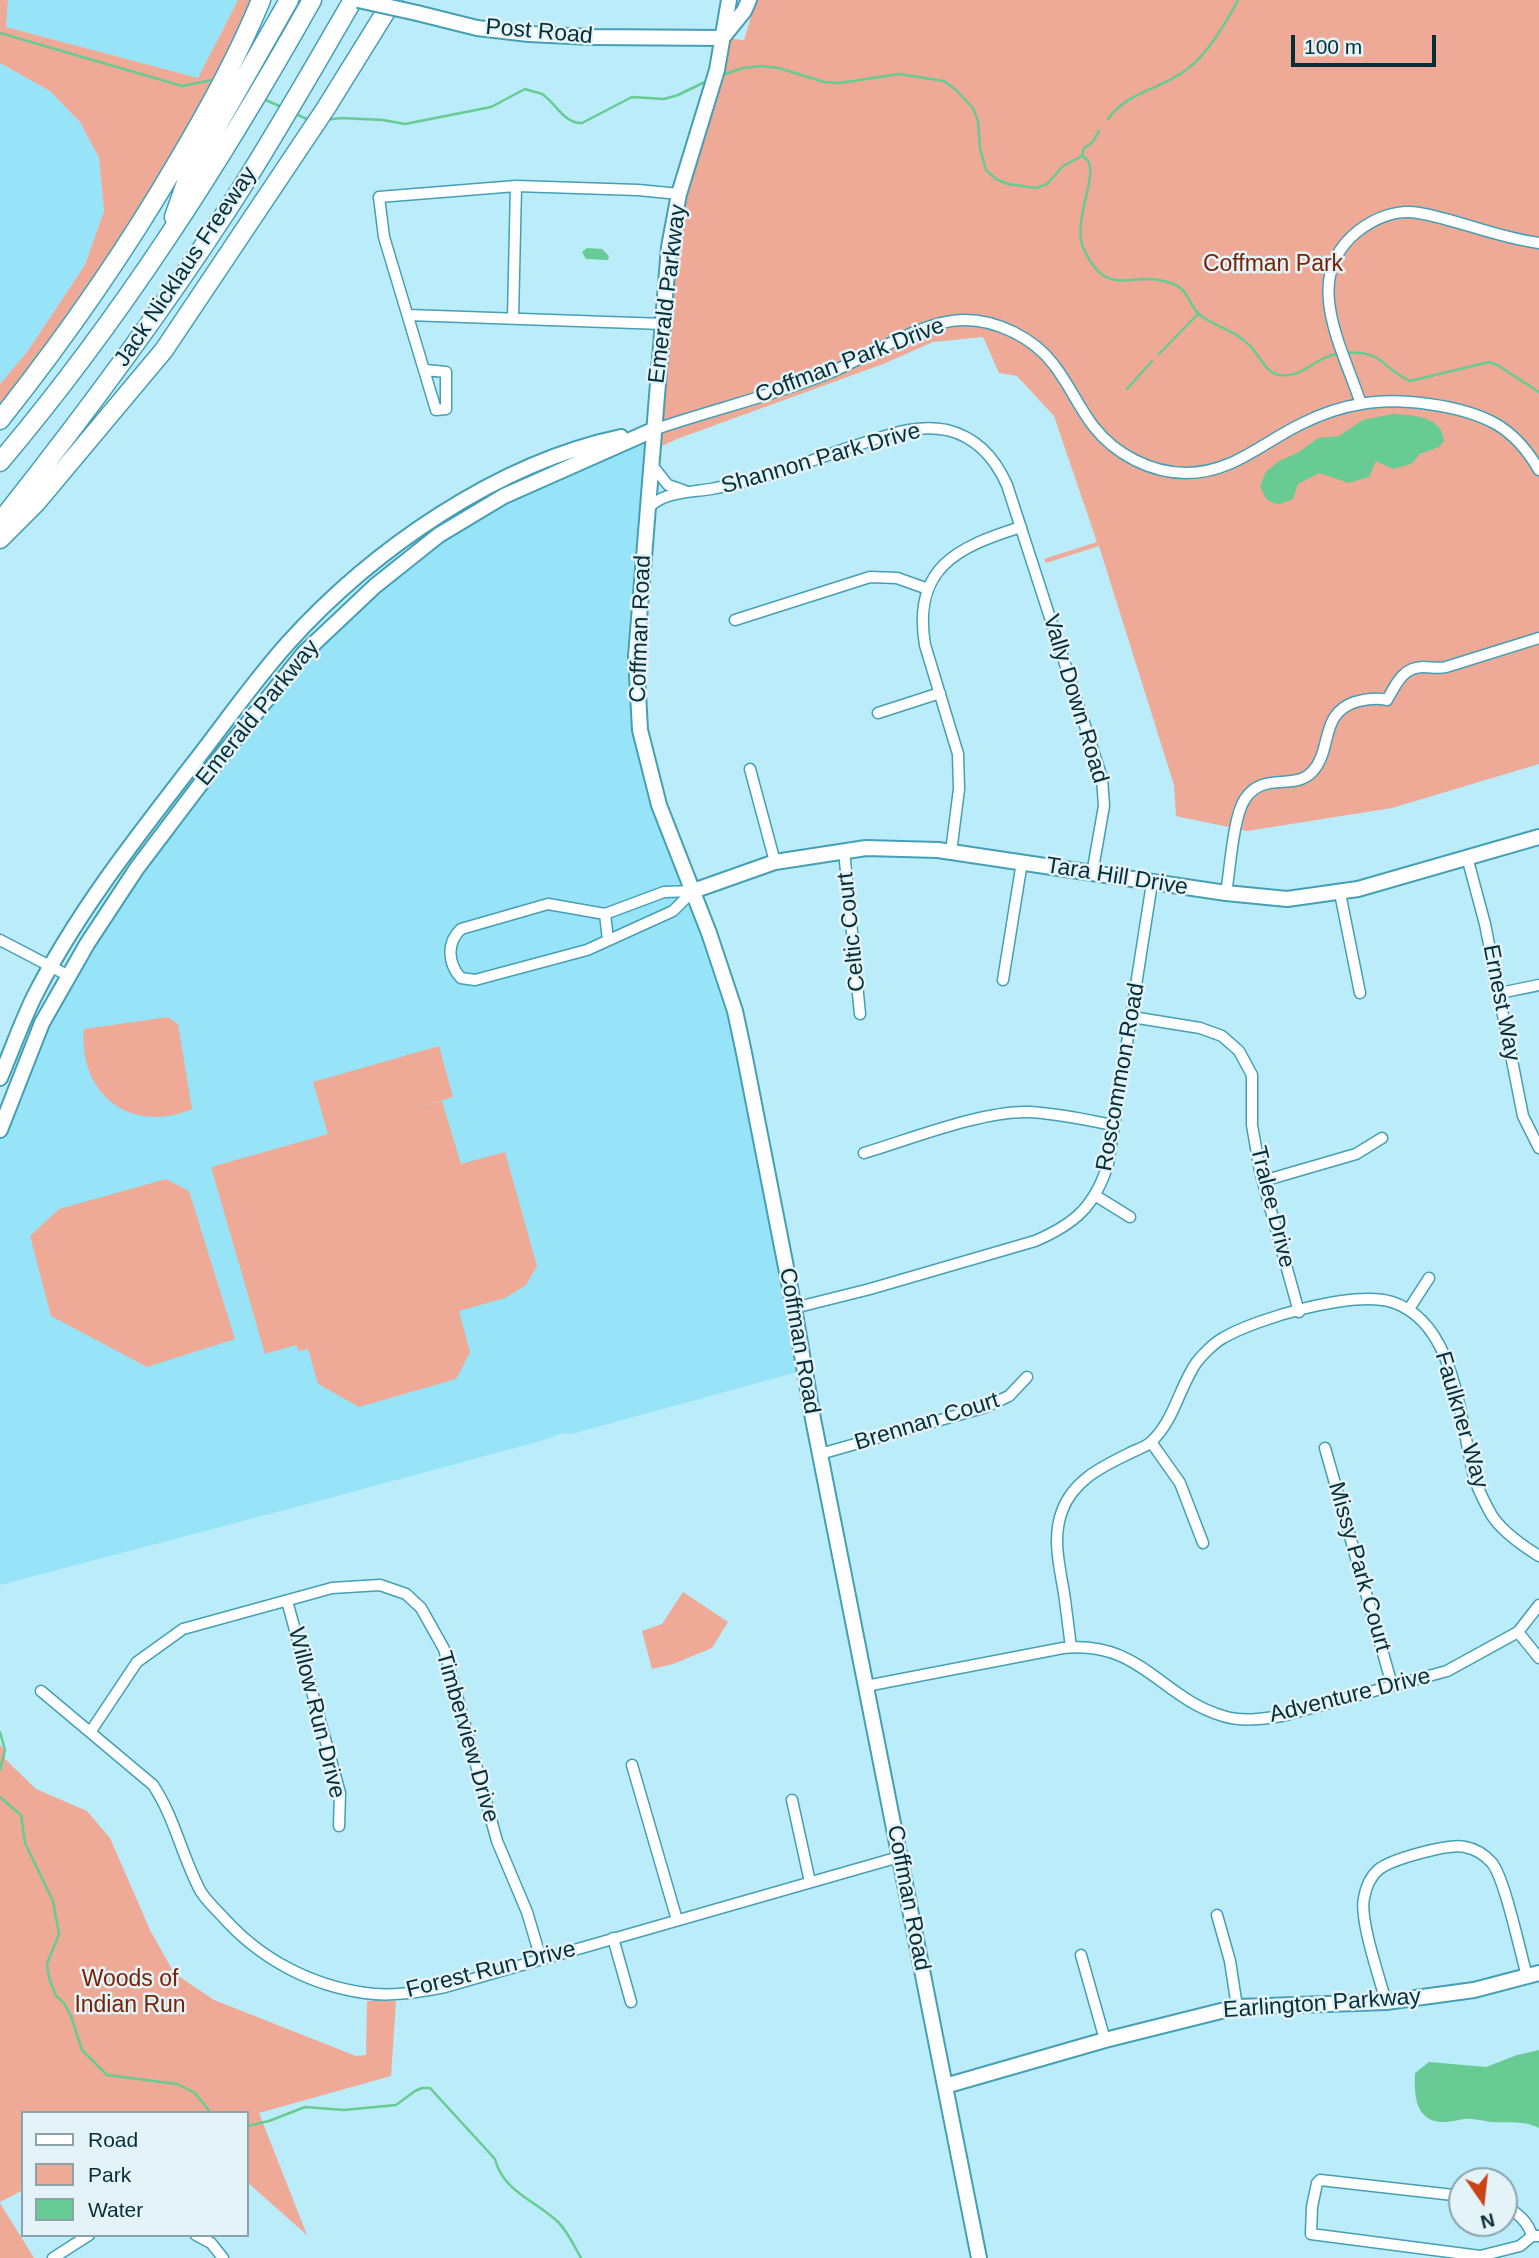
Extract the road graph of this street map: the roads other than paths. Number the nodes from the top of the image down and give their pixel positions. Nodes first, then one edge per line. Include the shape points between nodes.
1 (261, 0) edge
2 (289, 0) edge
3 (312, 0) edge
4 (356, 0) edge
5 (393, 0) edge
6 (729, 0) edge
7 (749, 0) edge
8 (722, 38) junction
9 (225, 115) junction
10 (516, 186) junction
11 (679, 194) junction
12 (1539, 243) edge
13 (408, 315) junction
14 (513, 318) junction
15 (663, 324) junction
16 (425, 370) dead end
17 (1361, 404) junction
18 (0, 420) edge
19 (653, 430) junction
20 (650, 461) junction
21 (0, 462) edge
22 (1539, 470) edge
23 (693, 492) junction
24 (647, 510) junction
25 (0, 522) edge
26 (1021, 527) junction
27 (0, 539) edge
28 (928, 589) junction
29 (735, 620) dead end
30 (1539, 638) edge
31 (940, 693) junction
32 (878, 713) dead end
33 (750, 769) dead end
34 (1539, 837) edge
35 (844, 850) junction
36 (951, 852) junction
37 (1467, 857) junction
38 (775, 862) junction
39 (1021, 862) junction
40 (1092, 874) junction
41 (1153, 883) junction
42 (693, 891) junction
43 (1340, 892) junction
44 (1226, 893) junction
45 (605, 914) junction
46 (0, 940) edge
47 (608, 940) junction
48 (51, 967) junction
49 (69, 976) junction
50 (1003, 980) dead end
51 (1539, 985) edge
52 (1360, 993) dead end
53 (1500, 993) junction
54 (860, 1014) dead end
55 (1132, 1017) junction
56 (0, 1078) edge
57 (1114, 1125) junction
58 (0, 1130) edge
59 (1382, 1138) dead end
60 (1539, 1148) edge
61 (864, 1153) dead end
62 (1263, 1181) junction
63 (1096, 1196) junction
64 (1130, 1217) dead end
65 (1429, 1278) dead end
66 (794, 1308) junction
67 (1409, 1309) junction
68 (1299, 1312) junction
69 (1027, 1377) dead end
70 (1151, 1442) junction
71 (1325, 1448) dead end
72 (820, 1454) junction
73 (1203, 1544) dead end
74 (1539, 1556) edge
75 (287, 1601) junction
76 (1539, 1605) edge
77 (1518, 1632) junction
78 (1071, 1647) junction
79 (1539, 1658) edge
80 (1392, 1685) junction
81 (866, 1686) junction
82 (41, 1691) dead end
83 (90, 1731) junction
84 (632, 1765) dead end
85 (792, 1800) dead end
86 (340, 1826) dead end
87 (900, 1857) junction
88 (810, 1882) junction
89 (1217, 1916) dead end
90 (677, 1920) junction
91 (612, 1938) junction
92 (1081, 1955) dead end
93 (541, 1959) junction
94 (1533, 1974) edge
95 (631, 2002) dead end
96 (1386, 2002) junction
97 (1237, 2007) junction
98 (1105, 2040) junction
99 (944, 2086) junction
100 (1448, 2194) edge
101 (1518, 2215) edge
102 (1536, 2236) edge
103 (86, 2237) edge
104 (200, 2237) edge
105 (52, 2258) edge
106 (223, 2258) edge
107 (979, 2258) edge

1 - 9 highway via 232,61
2 - 9 highway
3 - 9 highway, Jack Nicklaus Freeway via 268,76
4 - 8 main road, Post Road, bridge via 477,28 529,34
4 - 25 highway, Jack Nicklaus Freeway via 148,326
5 - 27 highway via 164,350 36,503
6 - 8 main road, Emerald Parkway
7 - 8 main road
8 - 11 main road, Emerald Parkway via 717,70
9 - 18 highway via 150,209 81,313
9 - 21 highway, Jack Nicklaus Freeway via 170,234 105,328
10 - 11 street
10 - 13 street via 379,197 381,225
10 - 14 street
11 - 15 main road, Emerald Parkway
12 - 17 street via 1415,212 1388,214 1344,242 1327,289
13 - 14 street
13 - 16 street
14 - 15 street
15 - 19 main road, Emerald Parkway
17 - 19 street, Coffman Park Drive via 1301,424 1224,467 1202,473 1154,468 1106,440 1053,363 1030,342 1000,327 960,320 927,328 798,384
17 - 22 street, Coffman Park Drive via 1408,402 1475,415 1497,424 1528,450
19 - 20 main road, Coffman Road
19 - 48 main road, Emerald Parkway via 588,444 511,476 428,523 354,579 259,678 114,866
19 - 49 main road, Emerald Parkway via 471,514 349,609 304,653 224,752 137,868
20 - 23 street, Shannon Park Drive via 668,485
20 - 24 main road, Coffman Road
23 - 24 street, Shannon Park Drive via 667,497
23 - 26 street, Shannon Park Drive via 739,483 925,427 961,434 991,457 1007,485
24 - 42 main road, Coffman Road via 636,656 637,711 659,805
26 - 28 street via 963,549
26 - 40 street, Vally Down Road via 1102,778 1104,806
28 - 29 street via 897,578 870,577
28 - 31 street via 922,629
30 - 44 street via 1446,667 1416,668 1403,673 1387,700 1378,697 1349,704 1327,729 1314,770 1306,777 1272,781 1254,789 1242,804
31 - 32 street
31 - 36 street via 959,771
33 - 38 street
34 - 37 main road, Tara Hill Drive
35 - 36 main road, Tara Hill Drive
35 - 38 main road, Tara Hill Drive
35 - 54 street, Celtic Court
36 - 39 main road, Tara Hill Drive
37 - 43 main road, Tara Hill Drive
37 - 53 street, Ernest Way
38 - 42 main road, Tara Hill Drive
39 - 40 main road, Tara Hill Drive
39 - 50 street
40 - 41 main road, Tara Hill Drive
41 - 44 main road, Tara Hill Drive
41 - 55 street, Roscommon Road
42 - 45 street via 664,892
42 - 47 street via 673,911
42 - 66 main road, Coffman Road via 735,1011
43 - 44 main road, Tara Hill Drive via 1287,898
43 - 52 street
45 - 47 street
45 - 47 street via 541,905 461,929 450,948 458,976 471,981 587,950
46 - 48 street
48 - 49 street
48 - 56 main road, Emerald Parkway
49 - 58 main road, Emerald Parkway via 42,1023
51 - 53 street
53 - 60 street, Ernest Way via 1523,1116
55 - 57 street, Roscommon Road
55 - 62 street, Tralee Drive via 1200,1028 1222,1036 1240,1051 1252,1075 1252,1125
57 - 61 street via 1026,1112 994,1115
57 - 63 street, Roscommon Road via 1108,1164
59 - 62 street via 1356,1154
62 - 68 street, Tralee Drive
63 - 64 street
63 - 66 street, Roscommon Road via 1077,1219 1035,1241
65 - 67 street
66 - 72 main road, Coffman Road
67 - 68 street via 1370,1298
67 - 74 street, Faulkner Way via 1428,1326 1443,1350 1475,1479 1492,1517
68 - 70 street via 1221,1339 1196,1363 1170,1417
69 - 72 street, Brennan Court via 1009,1396 983,1408
70 - 73 street via 1180,1483
70 - 78 street via 1100,1466 1079,1484 1063,1509 1056,1547
71 - 80 street, Missy Park Court
72 - 81 main road, Coffman Road
75 - 83 street, Timberview Drive via 183,1629 137,1662
75 - 86 street, Willow Run Drive via 340,1793
75 - 93 street, Timberview Drive via 332,1588 380,1585 405,1594 421,1608 444,1649 497,1841
76 - 77 street, Adventure Drive
77 - 79 street
77 - 80 street, Adventure Drive via 1447,1671
78 - 80 street, Adventure Drive via 1119,1655 1207,1711 1243,1720 1282,1716
78 - 81 street, Adventure Drive
81 - 87 main road, Coffman Road
82 - 83 street, Forest Run Drive
83 - 93 street, Forest Run Drive via 153,1785 166,1804 179,1845 204,1896 242,1939 282,1966 313,1980 365,1993 395,1994 445,1987
84 - 90 street
85 - 88 street
87 - 88 street, Forest Run Drive
87 - 99 main road, Coffman Road
88 - 90 street, Forest Run Drive
89 - 97 street
90 - 91 street, Forest Run Drive
91 - 93 street, Forest Run Drive
91 - 95 street
92 - 98 street
94 - 96 main road, Earlington Parkway via 1474,1990
94 - 96 street via 1494,1865 1464,1846 1449,1847 1391,1862 1368,1882 1363,1901 1365,1921
96 - 97 main road, Earlington Parkway
97 - 98 main road, Earlington Parkway
98 - 99 main road, Earlington Parkway
99 - 107 main road, Coffman Road
100 - 102 street via 1320,2180 1311,2234 1480,2256 1521,2246
101 - 102 street
103 - 105 street
104 - 106 street

